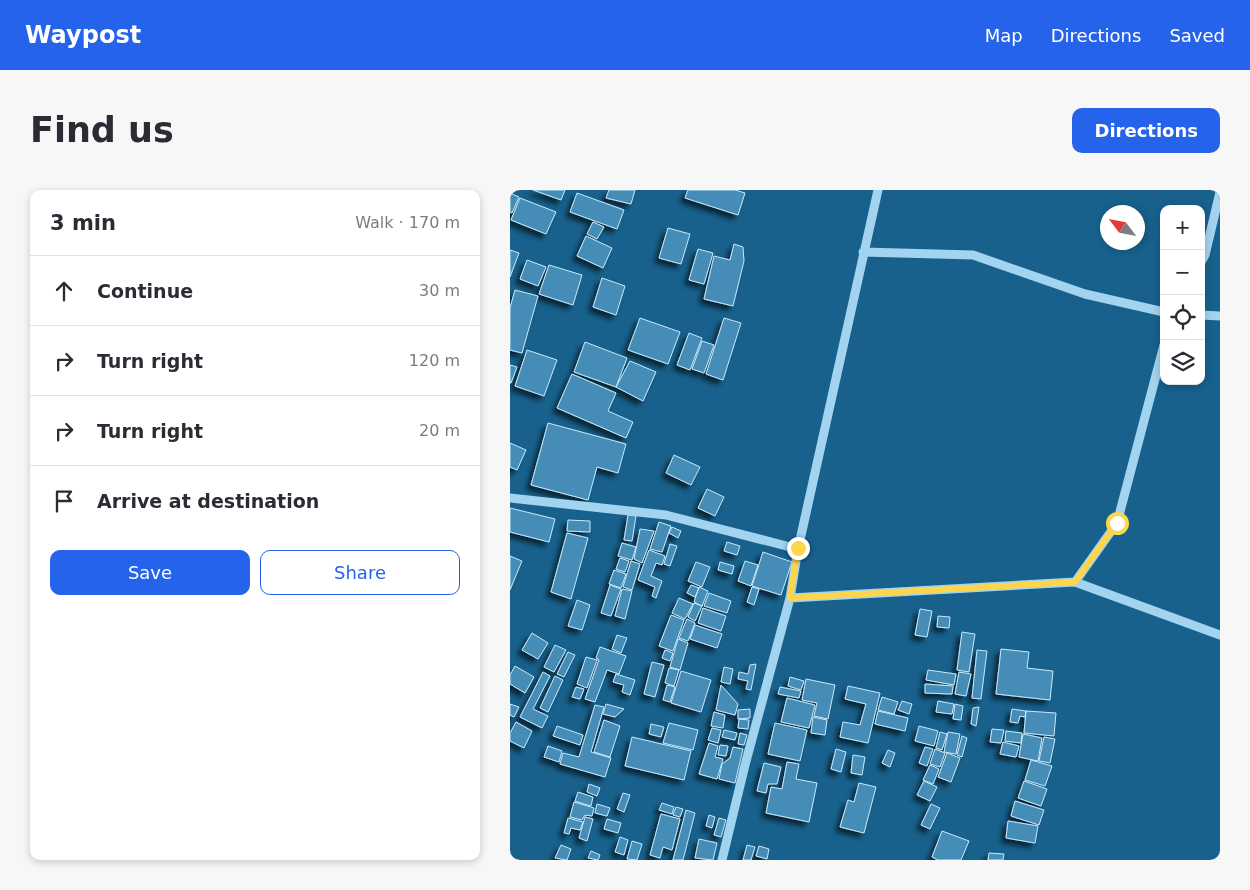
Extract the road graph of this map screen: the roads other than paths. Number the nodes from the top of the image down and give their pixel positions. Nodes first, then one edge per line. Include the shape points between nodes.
1 (878, 190) edge
2 (1220, 192) edge
3 (863, 252) junction
4 (1205, 255) edge
5 (1160, 311) edge
6 (1205, 315) edge
7 (1220, 316) edge
8 (1160, 360) edge
9 (510, 498) edge
10 (798, 548) junction
11 (1075, 582) junction
12 (790, 598) junction
13 (1220, 635) edge
14 (722, 860) edge

1 - 3 street
2 - 4 street
3 - 5 street via 973,255 1085,294
3 - 10 street
6 - 7 street
8 - 11 street via 1117,523
9 - 10 street via 666,515
10 - 12 street
11 - 12 street
11 - 13 street
12 - 14 street

